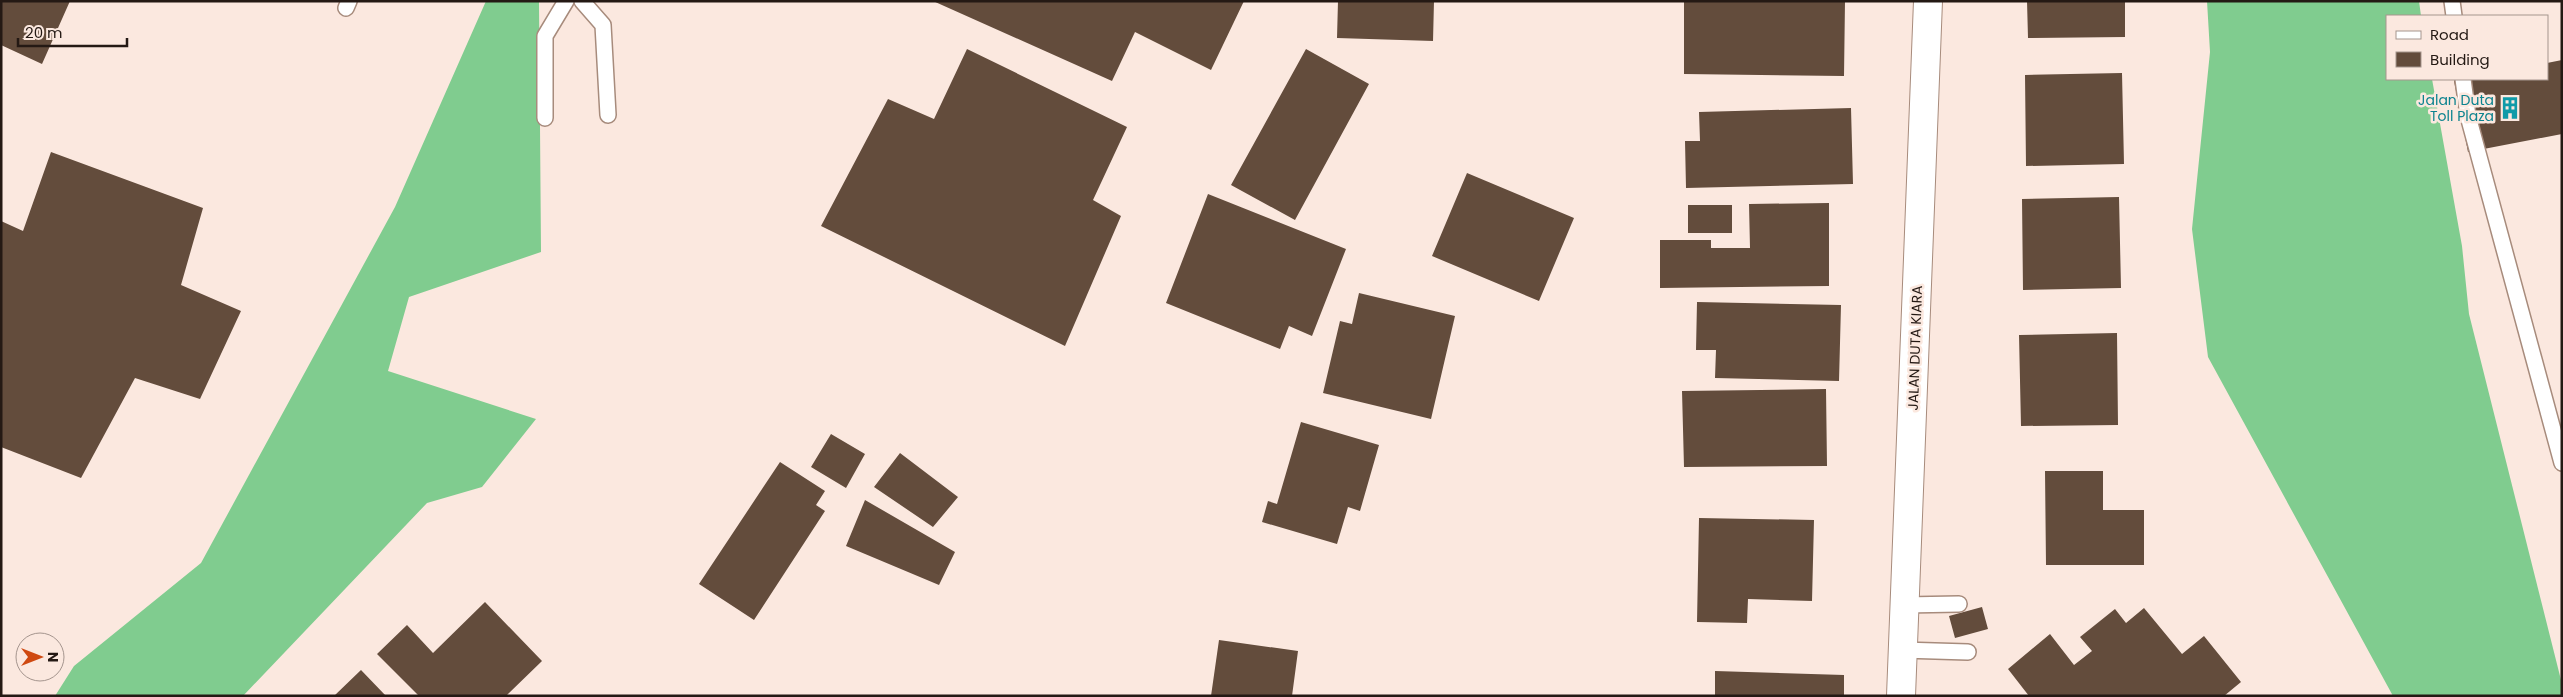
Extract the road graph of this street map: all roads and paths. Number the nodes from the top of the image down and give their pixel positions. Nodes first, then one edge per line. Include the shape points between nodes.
1 (566, 1) edge
2 (582, 1) edge
3 (1928, 1) edge
4 (2452, 1) edge
5 (2454, 15) edge
6 (2463, 80) edge
7 (608, 115) dead end
8 (545, 118) dead end
9 (2562, 463) edge
10 (1959, 604) dead end
11 (1904, 605) junction
12 (1902, 650) junction
13 (1968, 652) dead end
14 (1901, 696) edge

1 - 8 lane via 545,36
2 - 7 lane via 603,24
3 - 11 main road, JALAN DUTA KIARA
4 - 5 lane
6 - 9 lane via 2468,116
10 - 11 lane
11 - 12 main road, JALAN DUTA KIARA
12 - 13 lane
12 - 14 main road, JALAN DUTA KIARA

